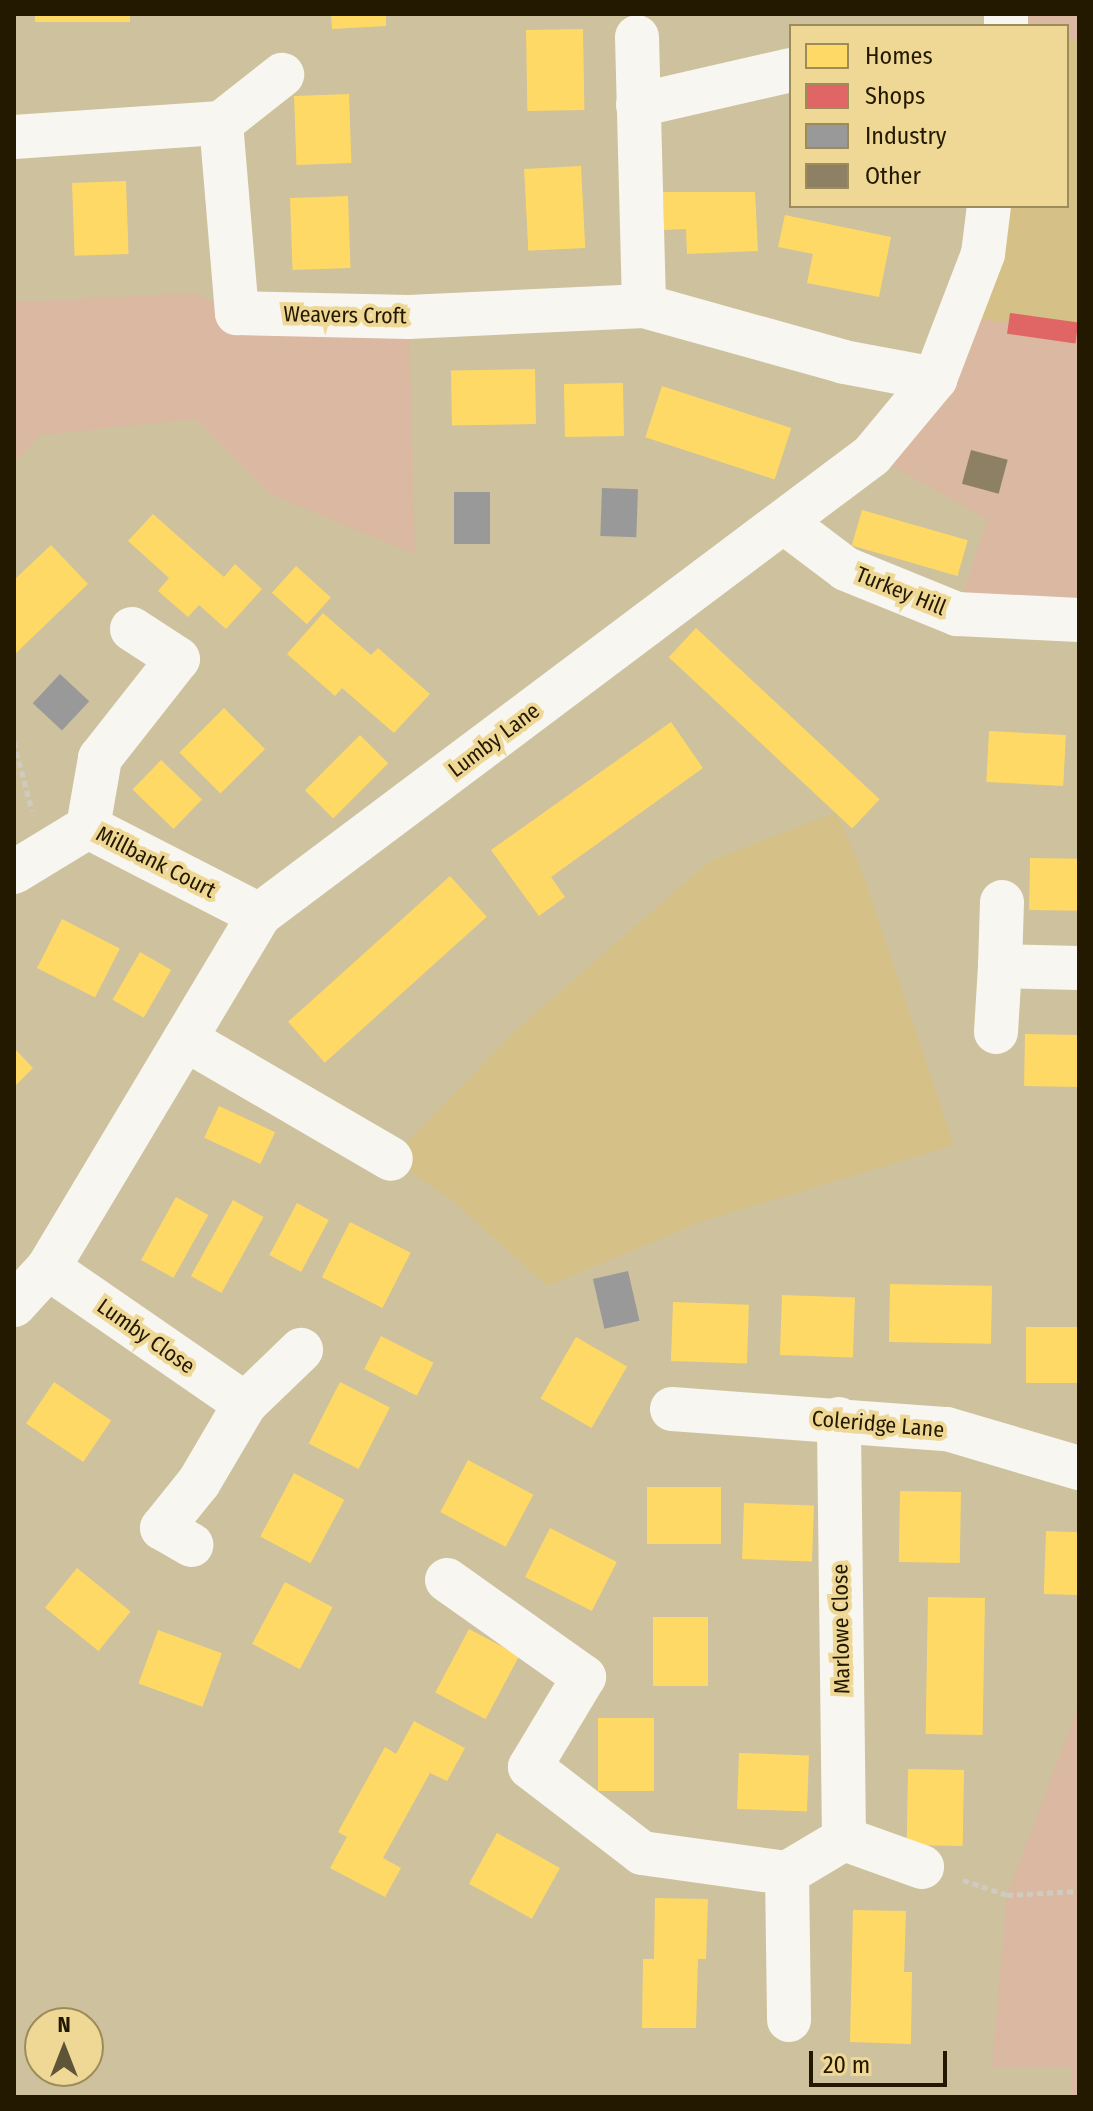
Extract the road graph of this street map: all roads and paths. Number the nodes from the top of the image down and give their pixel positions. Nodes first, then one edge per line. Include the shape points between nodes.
1 (637, 37) dead end
2 (789, 70) edge
3 (282, 75) dead end
4 (638, 105) junction
5 (14, 123) edge
6 (221, 123) junction
7 (63, 134) junction
8 (14, 137) edge
9 (989, 208) edge
10 (644, 306) junction
11 (935, 379) junction
12 (785, 523) junction
13 (1079, 620) edge
14 (132, 629) dead end
15 (14, 742) edge
16 (88, 827) junction
17 (29, 863) edge
18 (1002, 902) dead end
19 (259, 915) junction
20 (1000, 966) junction
21 (1079, 968) edge
22 (996, 1032) dead end
23 (185, 1039) junction
24 (391, 1159) dead end
25 (48, 1268) junction
26 (14, 1305) edge
27 (301, 1350) dead end
28 (245, 1404) junction
29 (672, 1409) dead end
30 (839, 1419) junction
31 (1079, 1468) edge
32 (192, 1545) dead end
33 (447, 1580) dead end
34 (844, 1839) junction
35 (922, 1867) joint
36 (787, 1873) junction
37 (1079, 1891) edge
38 (789, 2020) dead end

1 - 4 street
2 - 4 street
3 - 6 street
4 - 10 street
5 - 7 street
6 - 7 street
6 - 10 street, Weavers Croft via 237,313 409,317
7 - 8 street
9 - 11 street, Lumby Lane via 983,254
10 - 11 street, Weavers Croft via 844,362
11 - 12 street, Lumby Lane via 872,455
12 - 13 street, Turkey Hill via 846,569 957,614
12 - 19 street, Lumby Lane
14 - 16 street via 178,659 100,758
15 - 17 path
16 - 17 street, Millbank Court
16 - 19 street, Millbank Court
18 - 20 street
19 - 23 street, Lumby Lane
20 - 21 street
20 - 22 street
23 - 24 street
23 - 25 street, Lumby Lane
25 - 26 street, Lumby Lane
25 - 28 street, Lumby Close
27 - 28 street
28 - 32 street via 199,1482 162,1528
29 - 30 street, Coleridge Lane
30 - 31 street, Coleridge Lane via 947,1429
30 - 34 street, Marlowe Close
33 - 36 street via 584,1677 530,1767 642,1853
34 - 35 street
34 - 36 street
35 - 37 path via 1007,1895
36 - 38 street

